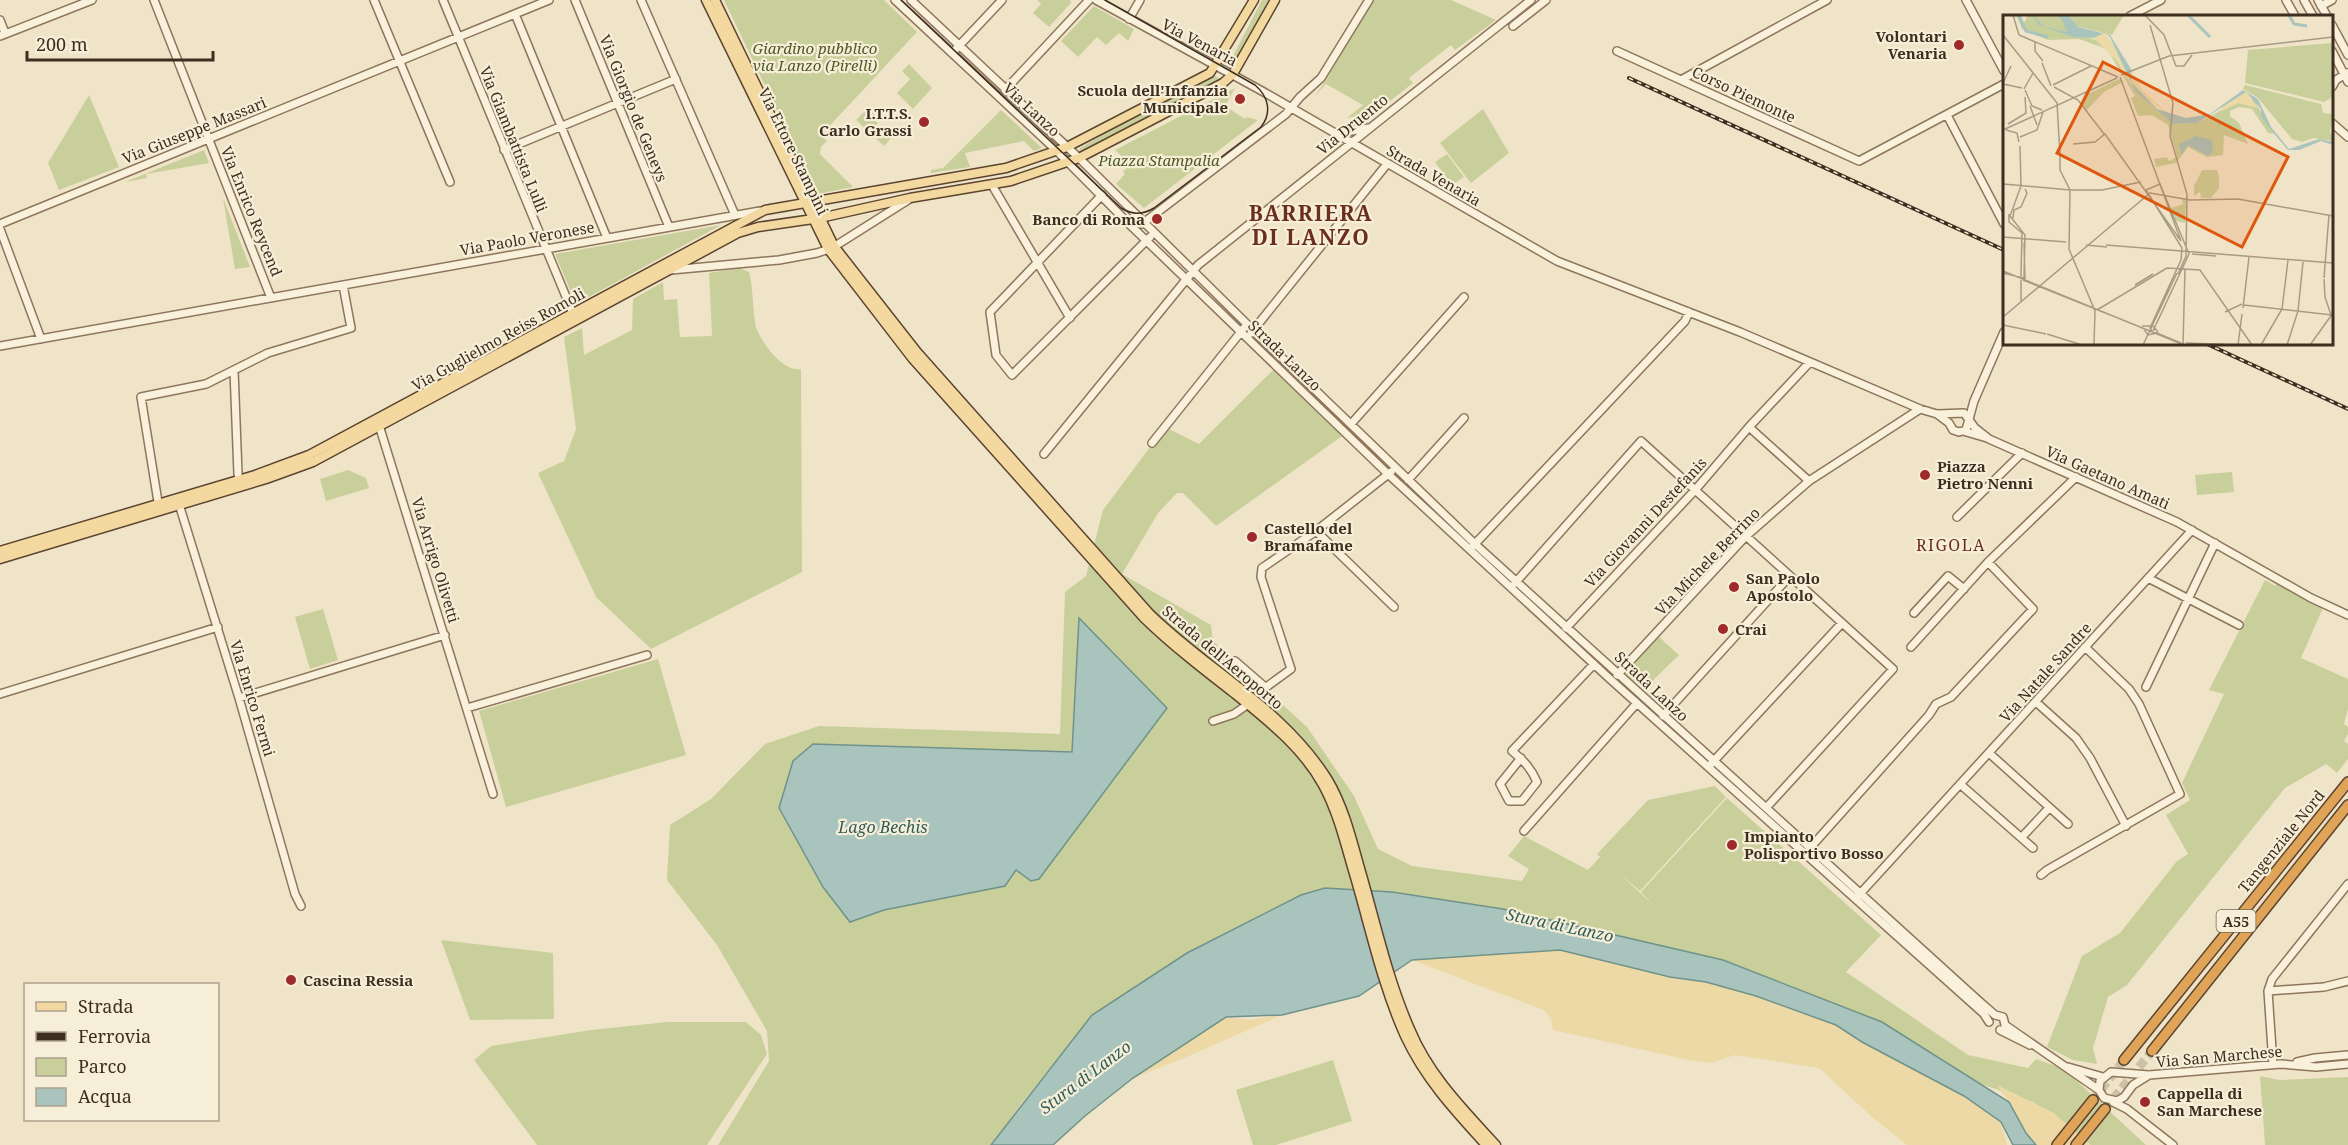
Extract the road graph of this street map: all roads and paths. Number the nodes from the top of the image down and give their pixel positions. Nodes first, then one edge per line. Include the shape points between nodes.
1 (92, 0) edge
2 (154, 0) edge
3 (374, 0) edge
4 (443, 0) edge
5 (549, 0) edge
6 (575, 0) edge
7 (641, 0) edge
8 (706, 0) edge
9 (715, 0) edge
10 (895, 0) edge
11 (910, 0) edge
12 (1002, 0) edge
13 (1089, 0) edge
14 (1096, 0) edge
15 (1140, 0) edge
16 (1254, 0) edge
17 (1275, 0) edge
18 (1369, 0) edge
19 (1531, 0) edge
20 (1546, 0) edge
21 (1827, 0) edge
22 (1966, 0) edge
23 (2161, 0) edge
24 (2286, 0) edge
25 (2304, 0) edge
26 (2332, 0) edge
27 (73, 3) edge
28 (2319, 3) edge
29 (515, 14) junction
30 (2132, 15) edge
31 (2294, 15) edge
32 (2312, 15) edge
33 (1129, 19) junction
34 (0, 20) edge
35 (1513, 26) dead end
36 (2333, 29) edge
37 (3, 34) edge
38 (458, 37) junction
39 (959, 45) junction
40 (1617, 51) dead end
41 (952, 53) junction
42 (2333, 54) edge
43 (2348, 55) edge
44 (399, 61) junction
45 (1215, 66) junction
46 (2003, 69) edge
47 (2346, 73) edge
48 (1233, 75) junction
49 (676, 79) junction
50 (1681, 80) junction
51 (2348, 82) edge
52 (2003, 85) edge
53 (2333, 85) edge
54 (1005, 90) junction
55 (618, 103) junction
56 (1292, 108) junction
57 (1947, 115) junction
58 (2333, 125) edge
59 (562, 126) junction
60 (1369, 128) junction
61 (1335, 134) junction
62 (2348, 136) edge
63 (208, 139) junction
64 (1350, 143) junction
65 (1067, 147) junction
66 (504, 150) junction
67 (1057, 151) junction
68 (1079, 158) junction
69 (1067, 161) junction
70 (1387, 164) junction
71 (450, 182) dead end
72 (992, 185) junction
73 (1102, 195) junction
74 (910, 198) junction
75 (808, 202) junction
76 (765, 210) junction
77 (735, 215) junction
78 (816, 219) junction
79 (2003, 222) edge
80 (1144, 223) junction
81 (0, 224) edge
82 (669, 227) junction
83 (0, 229) edge
84 (1136, 230) junction
85 (1154, 234) junction
86 (608, 238) junction
87 (1147, 241) junction
88 (831, 248) junction
89 (545, 249) junction
90 (1037, 262) junction
91 (669, 270) junction
92 (1192, 270) junction
93 (1186, 278) junction
94 (343, 285) junction
95 (1464, 297) dead end
96 (272, 298) junction
97 (1689, 312) junction
98 (574, 317) junction
99 (1070, 318) junction
100 (1250, 327) junction
101 (1241, 331) junction
102 (2003, 334) edge
103 (1247, 337) junction
104 (41, 339) junction
105 (0, 346) edge
106 (1809, 363) junction
107 (234, 370) junction
108 (1974, 401) junction
109 (1920, 409) junction
110 (1956, 413) junction
111 (1937, 414) junction
112 (1464, 418) dead end
113 (1969, 421) junction
114 (1949, 423) junction
115 (379, 424) junction
116 (1350, 424) junction
117 (1749, 427) junction
118 (1963, 431) junction
119 (1989, 439) junction
120 (1152, 443) dead end
121 (2022, 453) junction
122 (1044, 454) dead end
123 (1395, 468) junction
124 (1388, 474) junction
125 (2076, 477) junction
126 (1408, 480) junction
127 (1809, 481) junction
128 (240, 483) junction
129 (1696, 489) junction
130 (178, 502) junction
131 (159, 507) junction
132 (1957, 517) dead end
133 (2192, 530) junction
134 (1316, 531) junction
135 (1745, 537) junction
136 (2215, 543) junction
137 (1472, 547) junction
138 (0, 551) edge
139 (0, 559) edge
140 (1988, 562) junction
141 (1789, 578) junction
142 (2148, 578) junction
143 (1517, 581) junction
144 (1511, 588) junction
145 (1964, 589) junction
146 (2188, 599) junction
147 (1394, 607) dead end
148 (1914, 613) dead end
149 (2348, 615) edge
150 (1842, 623) junction
151 (2239, 625) dead end
152 (218, 627) junction
153 (1567, 627) junction
154 (1560, 634) junction
155 (445, 635) junction
156 (1911, 647) dead end
157 (2085, 647) junction
158 (647, 655) dead end
159 (1235, 661) dead end
160 (1594, 664) junction
161 (1619, 673) junction
162 (1612, 681) junction
163 (1265, 687) junction
164 (2146, 687) dead end
165 (1258, 693) dead end
166 (0, 694) edge
167 (239, 698) junction
168 (2036, 702) junction
169 (1637, 703) junction
170 (1244, 707) dead end
171 (467, 708) junction
172 (1663, 716) junction
173 (1213, 721) dead end
174 (1989, 753) junction
175 (1521, 758) junction
176 (1712, 764) junction
177 (2348, 782) edge
178 (1960, 784) junction
179 (493, 794) dead end
180 (2348, 805) edge
181 (1766, 808) junction
182 (2049, 808) junction
183 (2068, 824) dead end
184 (2126, 826) junction
185 (1524, 831) dead end
186 (2022, 837) junction
187 (1810, 848) junction
188 (2033, 849) dead end
189 (2042, 875) dead end
190 (2348, 884) edge
191 (1858, 896) junction
192 (301, 906) dead end
193 (2348, 981) edge
194 (2268, 991) junction
195 (1995, 1015) junction
196 (1989, 1022) junction
197 (2002, 1027) junction
198 (2152, 1051) tunnel mouth
199 (2348, 1055) edge
200 (2124, 1060) tunnel mouth
201 (2292, 1063) junction
202 (2273, 1064) junction
203 (2348, 1064) edge
204 (2062, 1066) junction
205 (2121, 1074) junction
206 (2149, 1075) junction
207 (2103, 1077) junction
208 (2099, 1090) junction
209 (2126, 1094) junction
210 (2113, 1102) junction
211 (2091, 1103) tunnel mouth
212 (2102, 1112) tunnel mouth
213 (2135, 1116) junction
214 (1466, 1117) junction
215 (1486, 1145) edge
216 (1496, 1145) edge
217 (2057, 1145) edge
218 (2076, 1145) edge
219 (2173, 1145) edge

1 - 27 street
2 - 63 street, Via Enrico Reycend
3 - 44 street
4 - 38 street, Via Giambattista Lulli
5 - 29 street, Via Giuseppe Massari
6 - 55 street, Via Giorgio de Geneys
7 - 49 street
8 - 75 main road, Via Ettore Stampini
9 - 75 main road, Via Ettore Stampini
10 - 41 street, Via Lanzo
11 - 39 street, Via Lanzo
12 - 39 street
13 - 54 street
14 - 33 street, Via Venaria
15 - 33 street
16 - 45 main road
17 - 48 main road
18 - 56 street via 1321,78
19 - 60 street, Via Druento
20 - 35 street
21 - 50 street
22 - 46 street
23 - 30 street
24 - 31 street
25 - 32 street
26 - 28 street
27 - 37 street
29 - 38 street, Via Giuseppe Massari
29 - 59 street
33 - 45 street, Via Venaria
34 - 37 street
36 - 43 street
38 - 44 street, Via Giuseppe Massari
38 - 66 street, Via Giambattista Lulli
39 - 41 street
39 - 54 street, Via Lanzo
40 - 50 street, Corso Piemonte
41 - 67 street, Via Lanzo
42 - 47 street
44 - 63 street, Via Giuseppe Massari
44 - 71 street
45 - 48 street, Via Venaria
45 - 65 main road via 1210,73
47 - 51 street
47 - 53 street
48 - 56 street, Via Venaria
48 - 68 main road via 1223,84
49 - 55 street
49 - 77 street
50 - 57 street, Corso Piemonte via 1859,161
52 - 57 street
54 - 65 street, Via Lanzo
55 - 59 street
55 - 82 street, Via Giorgio de Geneys
56 - 61 street, Strada Venaria
56 - 80 street
57 - 79 street
58 - 62 street
59 - 66 street
59 - 86 street
60 - 61 street
60 - 64 street, Via Druento
61 - 64 street, Strada Venaria
63 - 81 street, Via Giuseppe Massari
63 - 96 street, Via Enrico Reycend
64 - 70 street, Strada Venaria
64 - 92 street, Via Druento
65 - 67 main road
65 - 68 street, Via Lanzo
66 - 89 street, Via Giambattista Lulli
67 - 69 street, Via Lanzo
67 - 75 main road, Via Paolo Veronese via 1006,168
68 - 69 main road
68 - 80 street, Via Lanzo
69 - 72 main road
69 - 73 street, Via Lanzo
70 - 97 street, Strada Venaria via 1557,261
70 - 100 street
72 - 74 main road
72 - 90 street
73 - 84 street, Via Lanzo
73 - 90 street
74 - 78 main road
74 - 88 street
75 - 76 main road, Via Paolo Veronese
75 - 78 main road, Via Ettore Stampini
76 - 77 street, Via Paolo Veronese
76 - 98 main road, Via Guglielmo Reiss Romoli
77 - 82 street, Via Paolo Veronese
78 - 88 main road, Via Ettore Stampini
78 - 91 main road, Via Guglielmo Reiss Romoli via 738,232
80 - 84 street
80 - 85 street, Strada Lanzo
82 - 86 street, Via Paolo Veronese
83 - 104 street
84 - 87 street, Via Lanzo
85 - 87 street
85 - 92 street, Strada Lanzo
86 - 89 street, Via Paolo Veronese
87 - 93 street, Strada Lanzo
87 - 99 street
88 - 91 street via 792,258
88 - 214 main road, Strada dell'Aeroporto via 912,358 1120,593 1167,640 1297,748 1322,784 1339,821 1410,1029 1436,1077
89 - 94 street, Via Paolo Veronese
89 - 98 street, Via Giambattista Lulli
90 - 99 street
90 - 99 street via 990,312 996,355 1012,375
91 - 98 main road, Via Guglielmo Reiss Romoli
92 - 93 street
92 - 100 street, Strada Lanzo
93 - 101 street, Strada Lanzo
93 - 122 street
94 - 96 street, Via Paolo Veronese
94 - 107 street via 351,327 268,352
95 - 116 street
96 - 104 street, Via Paolo Veronese
97 - 106 street, Strada Venaria
97 - 137 street via 1685,321
98 - 115 main road, Via Guglielmo Reiss Romoli
100 - 101 street
100 - 103 street
100 - 116 street, Strada Lanzo
101 - 103 street, Strada Lanzo
101 - 120 street
102 - 108 street
103 - 124 street, Strada Lanzo
104 - 105 street, Via Paolo Veronese
106 - 109 street
106 - 117 street, Via Giovanni Destefanis
107 - 128 street
107 - 131 street via 198,386 141,397
108 - 110 street
108 - 113 street
109 - 111 street
109 - 127 street, Via Michele Berrino
110 - 111 street
110 - 113 street via 1964,413
110 - 114 street
111 - 114 street
112 - 126 street
113 - 118 street
113 - 119 street, Via Gaetano Amati
114 - 118 street via 1953,430
115 - 128 main road, Via Guglielmo Reiss Romoli via 313,462
115 - 155 street, Via Arrigo Olivetti
116 - 123 street, Strada Lanzo
117 - 127 street
117 - 129 street, Via Giovanni Destefanis
118 - 119 street, Via Gaetano Amati
119 - 121 street, Via Gaetano Amati
121 - 125 street, Via Gaetano Amati
121 - 132 street
123 - 124 street
123 - 126 street, Strada Lanzo
124 - 134 street
124 - 137 street, Strada Lanzo
125 - 133 street, Via Gaetano Amati
125 - 140 street
126 - 137 street, Strada Lanzo
127 - 135 street, Via Michele Berrino
128 - 130 main road, Via Guglielmo Reiss Romoli
129 - 135 street
129 - 143 street via 1641,441
129 - 153 street, Via Giovanni Destefanis
130 - 131 main road, Via Guglielmo Reiss Romoli
130 - 152 street, Via Enrico Fermi
131 - 138 main road, Via Guglielmo Reiss Romoli
131 - 139 main road, Via Guglielmo Reiss Romoli
133 - 136 street, Via Gaetano Amati
133 - 142 street, Via Natale Sandre
134 - 147 street
134 - 163 street via 1260,572 1291,669
135 - 141 street
135 - 161 street, Via Michele Berrino
136 - 146 street
136 - 149 street, Via Gaetano Amati
137 - 143 street, Strada Lanzo
137 - 144 street, Strada Lanzo
140 - 145 street
140 - 187 street via 2033,609 1952,697 1936,704
141 - 150 street
141 - 172 street
142 - 146 street
142 - 157 street, Via Natale Sandre
143 - 144 street
143 - 153 street, Strada Lanzo
144 - 154 street, Strada Lanzo
145 - 148 street via 1948,576
145 - 156 street
146 - 151 street
146 - 164 street
150 - 176 street
150 - 181 street via 1893,669
152 - 166 street
152 - 167 street, Via Enrico Fermi
153 - 154 street, Via Giovanni Destefanis
153 - 161 street, Strada Lanzo
154 - 160 street, Strada Lanzo
155 - 167 street
155 - 171 street, Via Arrigo Olivetti
157 - 168 street, Via Natale Sandre
157 - 184 street via 2129,689 2139,704 2180,794
158 - 171 street
159 - 163 street
160 - 162 street, Strada Lanzo
160 - 175 street, Strada Lanzo via 1512,751
161 - 162 street, Via Michele Berrino
161 - 172 street, Strada Lanzo
162 - 169 street, Strada Lanzo
163 - 165 street
167 - 192 street, Via Enrico Fermi
168 - 174 street, Via Natale Sandre
168 - 184 street via 2076,738
169 - 176 street, Strada Lanzo
169 - 185 street
170 - 173 street
171 - 179 street, Via Arrigo Olivetti
172 - 176 street, Strada Lanzo
174 - 178 street
174 - 182 street
175 - 175 street via 1537,782 1522,801 1509,801 1500,784
176 - 181 street, Strada Lanzo
176 - 191 street, Strada Lanzo
177 - 200 highway, Tangenziale Nord / A55
178 - 186 street
178 - 191 street
180 - 198 highway, Tangenziale Nord / A55
181 - 187 street, Strada Lanzo
182 - 183 street
182 - 186 street
184 - 189 street
186 - 188 street
187 - 191 street, Strada Lanzo
190 - 194 street via 2272,979
191 - 195 street, Strada Lanzo
191 - 196 street, Strada Lanzo
193 - 194 street
194 - 202 street
195 - 196 street
195 - 197 street, Strada Lanzo via 2003,1017
196 - 197 street, Strada Lanzo via 1992,1029
197 - 204 street
199 - 201 street, Via San Marchese
201 - 202 street, Via San Marchese
201 - 203 street, Via San Marchese via 2316,1067
202 - 206 street, Via San Marchese
204 - 207 street
204 - 208 street
205 - 206 street, Via San Marchese
205 - 207 street via 2111,1072
205 - 209 street via 2127,1082
206 - 209 street, Via San Marchese
207 - 208 street
208 - 210 street
209 - 210 street
209 - 213 street via 2127,1106
210 - 213 street
211 - 217 highway
212 - 218 highway
213 - 219 street
214 - 215 main road, Strada dell'Aeroporto
214 - 216 main road, Strada dell'Aeroporto

